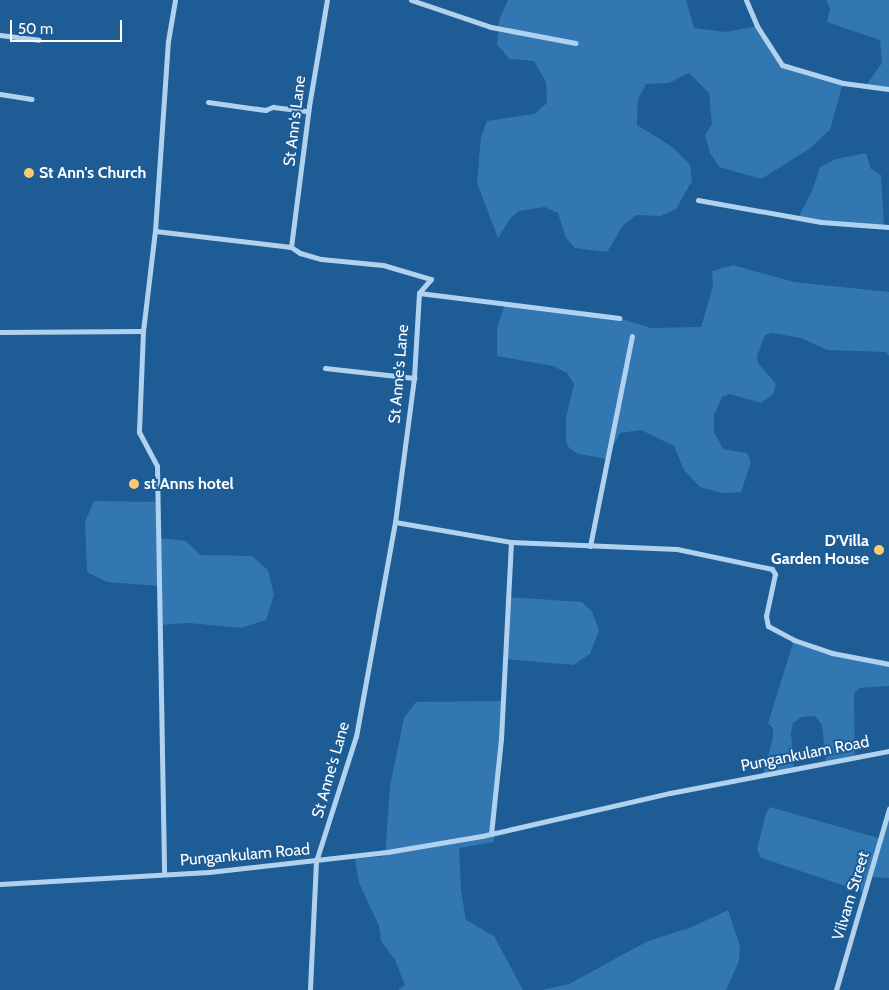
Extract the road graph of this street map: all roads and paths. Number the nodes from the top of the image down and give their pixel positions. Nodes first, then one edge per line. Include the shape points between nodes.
1 (175, 0) edge
2 (327, 0) edge
3 (411, 0) edge
4 (746, 0) edge
5 (0, 34) edge
6 (39, 40) dead end
7 (576, 43) dead end
8 (889, 89) edge
9 (0, 94) edge
10 (32, 99) dead end
11 (208, 102) dead end
12 (308, 111) junction
13 (698, 200) dead end
14 (889, 227) edge
15 (155, 231) junction
16 (291, 247) junction
17 (419, 293) junction
18 (619, 318) dead end
19 (143, 331) junction
20 (0, 332) edge
21 (632, 336) dead end
22 (324, 368) dead end
23 (414, 378) junction
24 (395, 522) junction
25 (511, 542) junction
26 (590, 546) junction
27 (889, 664) edge
28 (889, 751) edge
29 (889, 809) edge
30 (491, 834) junction
31 (316, 861) junction
32 (164, 874) junction
33 (0, 884) edge
34 (310, 990) edge
35 (836, 990) edge

1 - 15 street via 168,41
2 - 12 street, St Ann's Lane
3 - 7 street via 491,27
4 - 8 street via 757,26 782,65 843,83
5 - 6 street
9 - 10 street
11 - 12 street via 265,110 273,106
12 - 16 street, St Ann's Lane
13 - 14 street via 821,222
15 - 16 street, St Anne's Lane
15 - 19 street
16 - 17 street, St Anne's Lane via 321,259 383,265 430,278
17 - 18 street
17 - 23 street, St Anne's Lane
19 - 20 street
19 - 32 street via 139,432 157,466
21 - 26 street
22 - 23 street
23 - 24 street, St Anne's Lane
24 - 25 street
24 - 31 street, St Anne's Lane via 356,736
25 - 26 street
25 - 30 street via 501,739
26 - 27 street via 678,549 772,569 776,574 766,616 768,626 794,640 832,652
28 - 30 street, Pungankulam Road via 727,782
29 - 35 street, Vilvam Street
30 - 31 street, Pungankulam Road
31 - 32 street, Pungankulam Road
31 - 34 street, St Anne's Lane
32 - 33 street, Pungankulam Road

